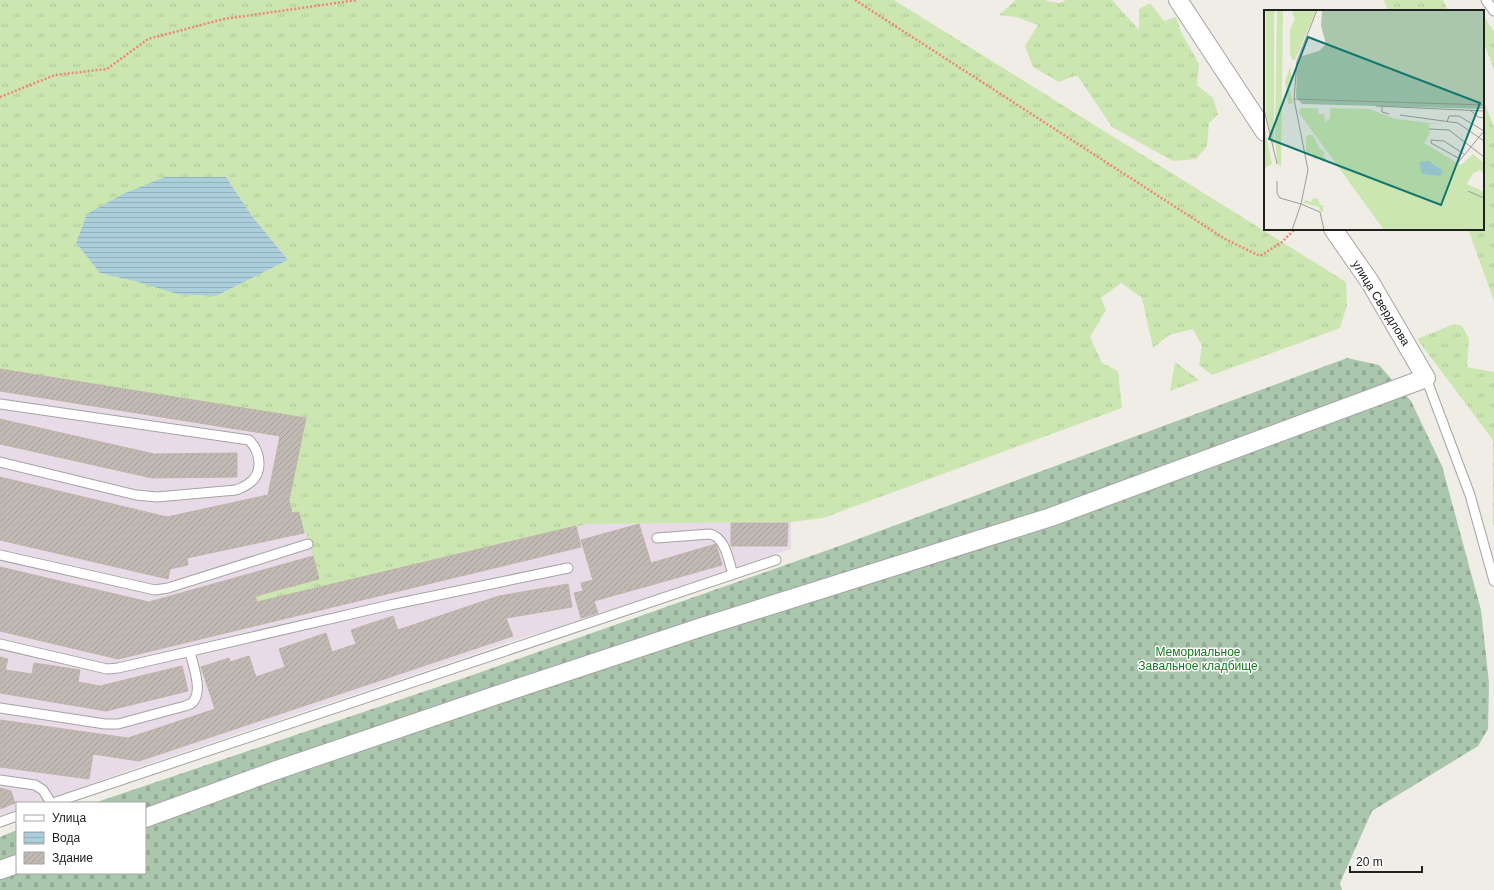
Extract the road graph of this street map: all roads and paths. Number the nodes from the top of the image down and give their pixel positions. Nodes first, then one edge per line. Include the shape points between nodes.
1 (356, 0) edge
2 (855, 0) edge
3 (1178, 0) edge
4 (1486, 0) edge
5 (1494, 11) edge
6 (0, 97) edge
7 (1264, 130) edge
8 (1294, 230) edge
9 (1334, 230) edge
10 (1426, 378) junction
11 (0, 404) edge
12 (0, 462) edge
13 (658, 538) dead end
14 (308, 544) dead end
15 (0, 555) edge
16 (776, 560) dead end
17 (568, 568) dead end
18 (733, 574) junction
19 (1494, 581) edge
20 (0, 644) edge
21 (190, 652) junction
22 (0, 708) edge
23 (0, 780) edge
24 (51, 802) edge
25 (55, 802) edge
26 (16, 816) edge
27 (146, 818) edge
28 (0, 822) edge
29 (16, 864) edge
30 (0, 870) edge

1 - 6 path via 224,19 148,39 107,69 55,75
2 - 8 path via 1225,239 1260,256 1282,242
3 - 7 street
4 - 5 lane
9 - 10 street, улица Свердлова via 1370,282
10 - 19 lane via 1470,494
10 - 27 street via 1051,518 705,626 274,771
11 - 12 lane via 249,440 259,456 259,466 255,478 236,490 156,497 136,495
13 - 18 lane via 715,535 722,542
14 - 15 lane via 155,590
16 - 18 lane
17 - 21 lane via 390,605
18 - 25 lane
20 - 21 lane via 107,669
21 - 22 lane via 198,688 197,696 192,703 184,706 118,724
23 - 24 lane via 35,785 43,790
26 - 28 lane
29 - 30 street

